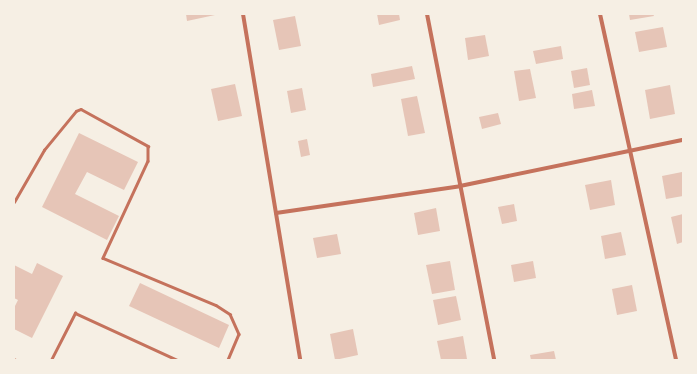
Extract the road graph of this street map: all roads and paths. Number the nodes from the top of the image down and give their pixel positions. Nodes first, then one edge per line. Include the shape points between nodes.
1 (243, 14) edge
2 (427, 14) edge
3 (600, 14) edge
4 (683, 140) edge
5 (630, 152) junction
6 (460, 186) junction
7 (14, 202) edge
8 (276, 213) junction
9 (51, 360) edge
10 (177, 360) edge
11 (228, 360) edge
12 (300, 360) edge
13 (494, 360) edge
14 (676, 360) edge

1 - 8 street
2 - 6 street
3 - 5 street
4 - 5 street
5 - 6 street
5 - 14 street
6 - 8 street
6 - 13 street
7 - 11 lane via 44,150 76,111 81,109 148,146 148,161 103,258 216,305 230,314 239,334
8 - 12 street
9 - 10 lane via 75,313

